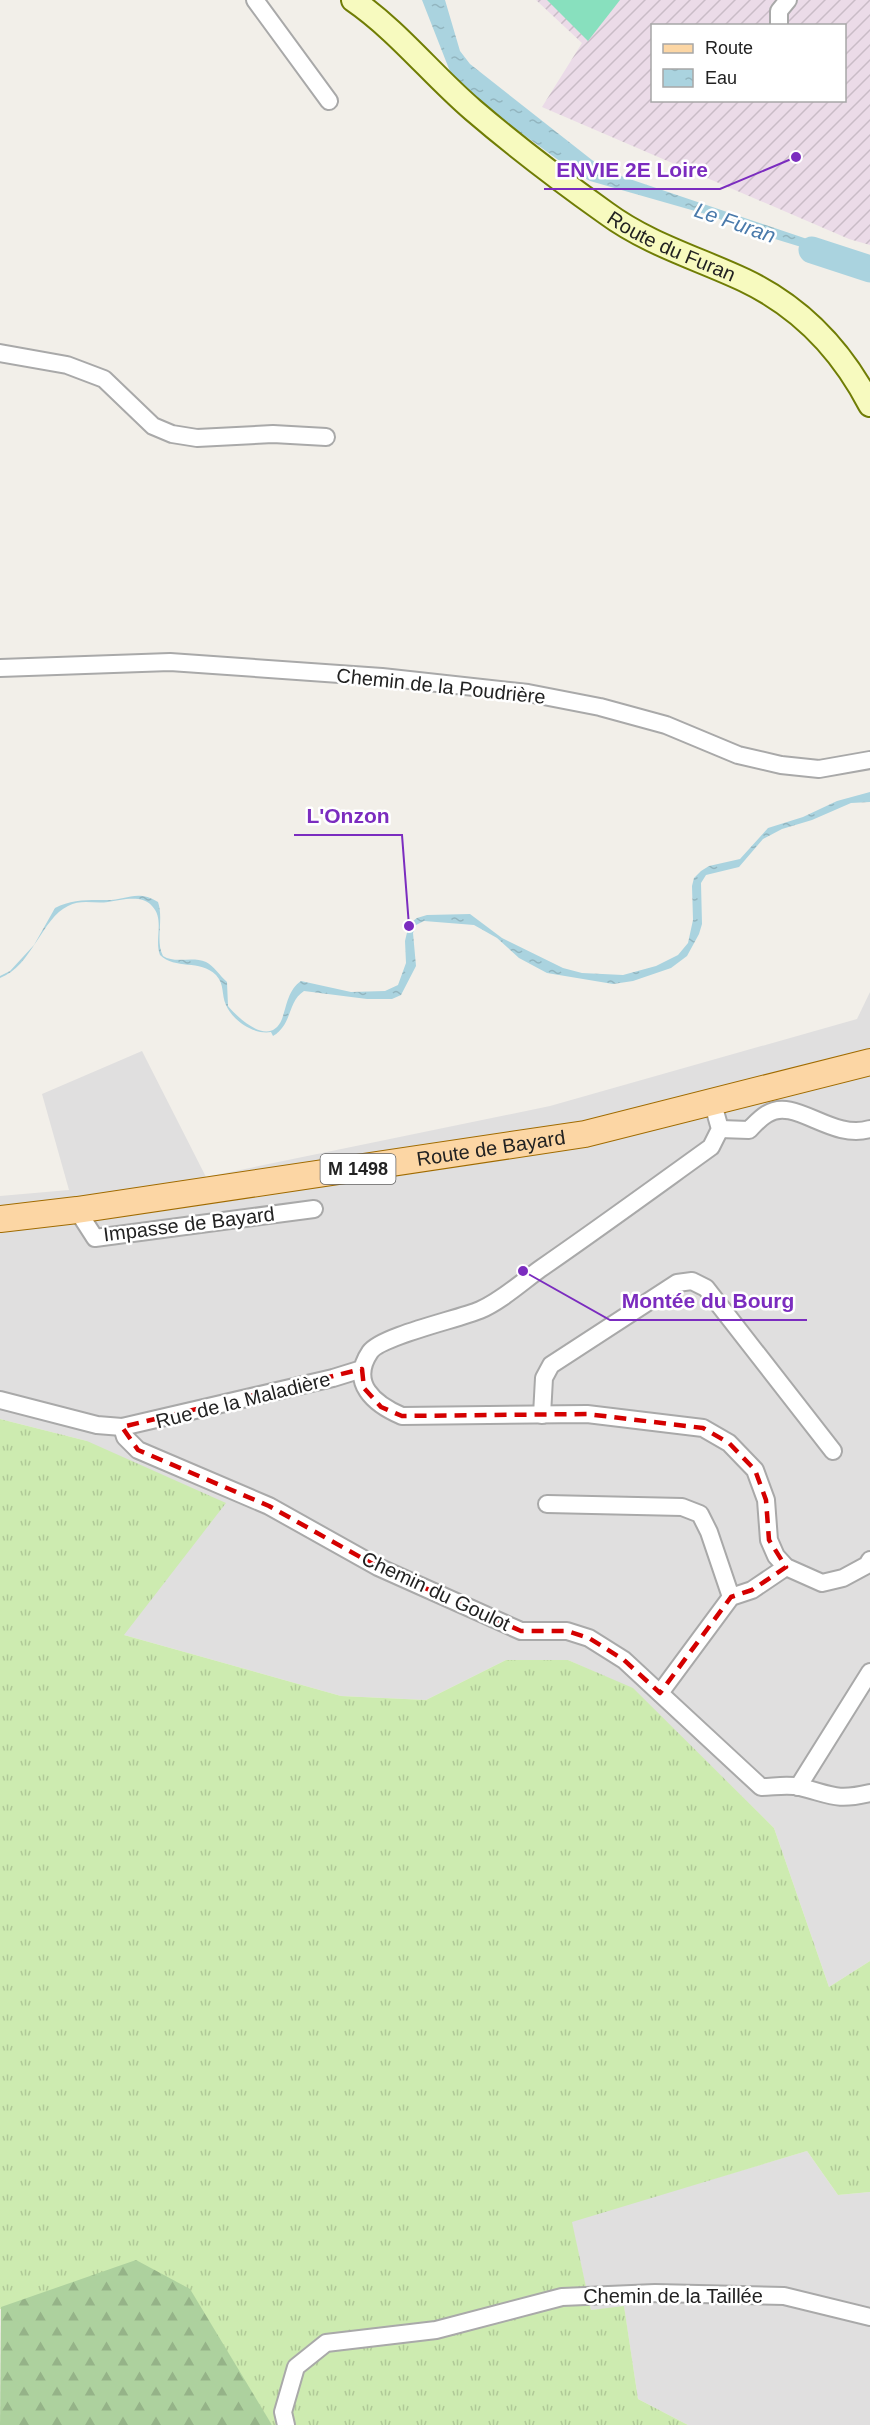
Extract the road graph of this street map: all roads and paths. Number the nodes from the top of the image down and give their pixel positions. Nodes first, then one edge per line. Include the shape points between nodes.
1 (255, 0) edge
2 (353, 0) edge
3 (788, 0) edge
4 (779, 24) edge
5 (328, 101) dead end
6 (0, 353) edge
7 (870, 405) edge
8 (326, 437) dead end
9 (0, 668) edge
10 (870, 760) edge
11 (870, 1062) edge
12 (713, 1104) junction
13 (720, 1129) junction
14 (870, 1129) edge
15 (314, 1209) dead end
16 (76, 1210) junction
17 (0, 1219) edge
18 (362, 1369) junction
19 (0, 1400) edge
20 (542, 1415) junction
21 (122, 1427) junction
22 (833, 1452) dead end
23 (547, 1504) dead end
24 (870, 1560) edge
25 (786, 1567) junction
26 (731, 1597) junction
27 (870, 1672) edge
28 (660, 1693) junction
29 (798, 1787) junction
30 (870, 1792) edge
31 (870, 2316) edge
32 (286, 2425) edge

1 - 5 street
2 - 7 main road, Route du Furan via 382,22 474,111 605,213 670,250 765,291 801,315 841,356
3 - 4 street via 779,11
6 - 8 street via 67,365 104,379 153,426 172,434 197,438 273,434
9 - 10 street, Chemin de la Poudrière via 170,662 382,677 528,693 600,707 666,725 738,755 781,765 819,769
11 - 12 main road, Route de Bayard / M 1498
12 - 13 street
12 - 16 main road, Route de Bayard / M 1498 via 585,1134
13 - 14 street via 749,1130 766,1114 789,1109 830,1128 857,1133
13 - 18 street via 711,1147 482,1309 387,1341 371,1350
15 - 16 street, Impasse de Bayard via 95,1238
16 - 17 main road, Route de Bayard / M 1498
18 - 20 street via 364,1388 381,1407 402,1416
18 - 21 street, Rue de la Maladière
19 - 21 street, Rue de la Maladière via 97,1425
20 - 22 street via 544,1378 551,1365 676,1283 692,1281 706,1288
20 - 25 street via 587,1414 703,1428 729,1443 755,1470 766,1500 769,1540
21 - 28 street, Chemin du Goulot via 125,1437 138,1450 269,1506 378,1567 521,1631 567,1631 589,1638 624,1660
23 - 26 street via 682,1507 700,1514
24 - 25 street via 843,1578 822,1583
25 - 26 street via 752,1590
26 - 28 street
27 - 29 street
28 - 29 street, Chemin du Goulot via 761,1787
29 - 30 street, Chemin du Goulot via 826,1797 847,1798
31 - 32 street, Chemin de la Taillée via 784,2296 655,2293 562,2297 436,2330 326,2343 296,2367 283,2412

